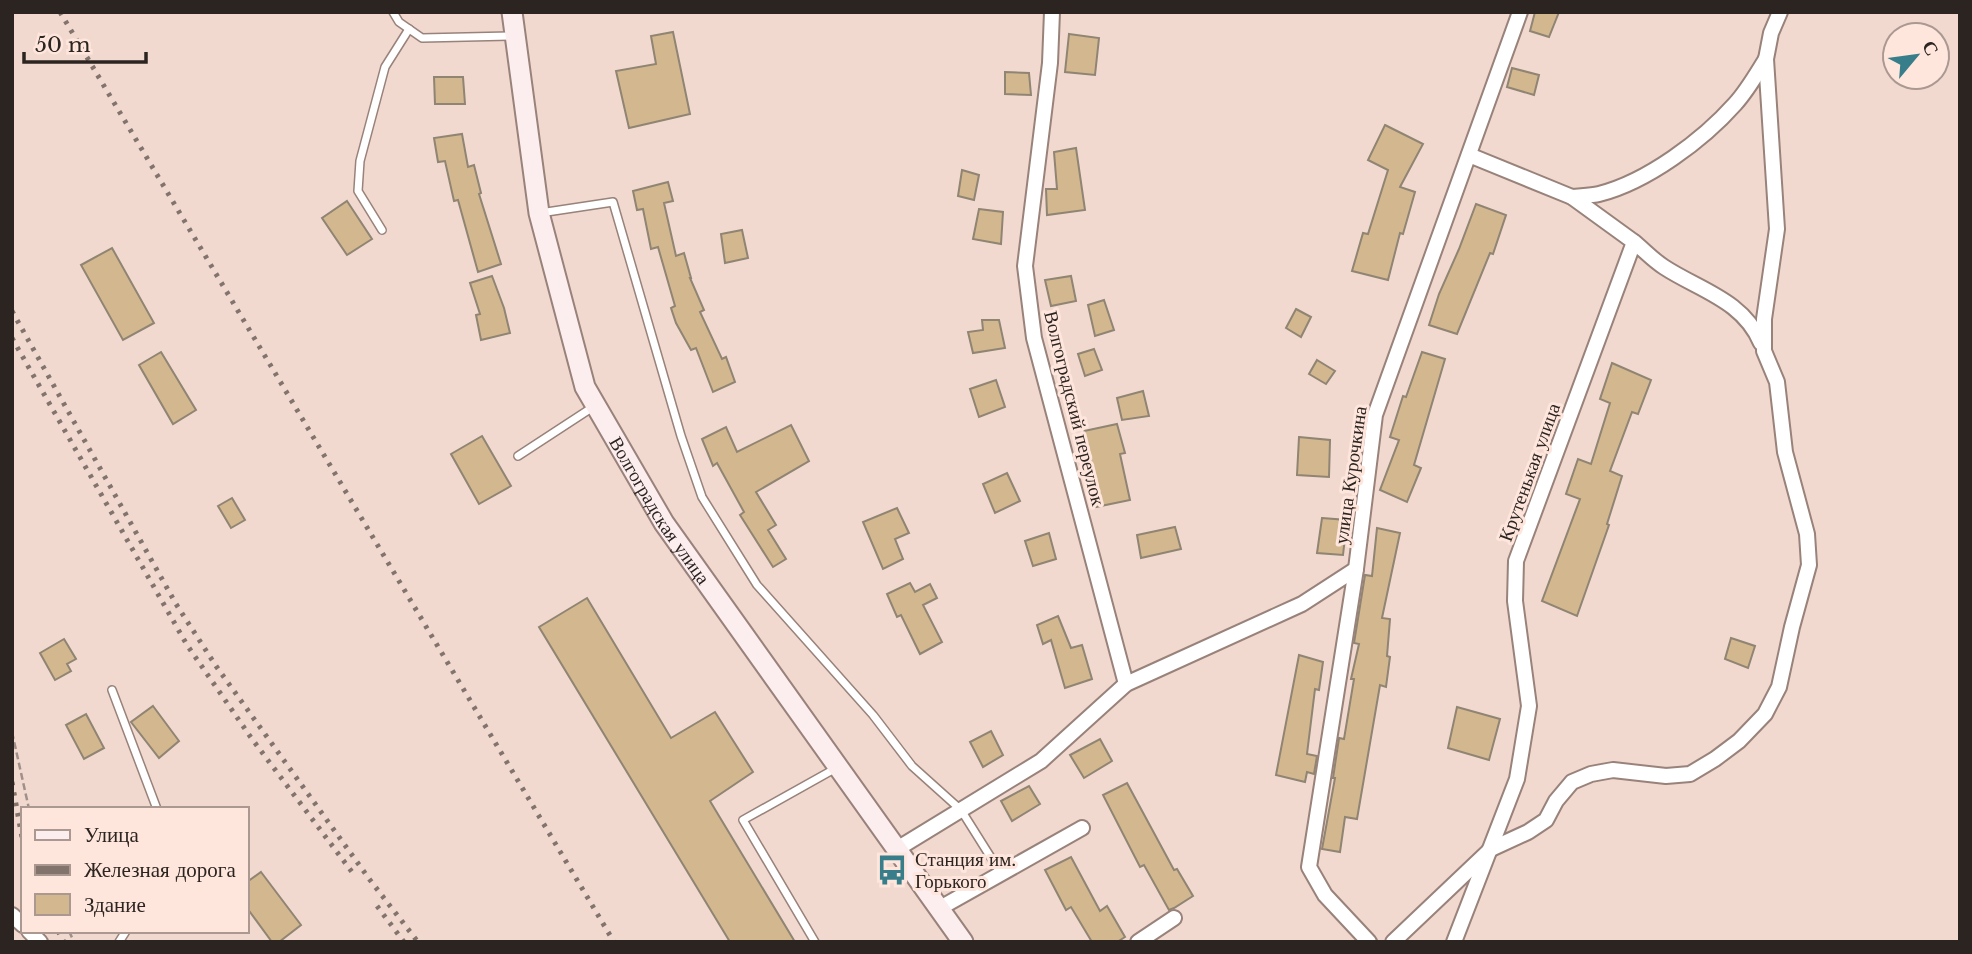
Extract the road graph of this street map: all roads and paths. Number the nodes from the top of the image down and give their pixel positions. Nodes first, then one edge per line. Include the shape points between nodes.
1 (393, 12) edge
2 (512, 12) edge
3 (1052, 12) edge
4 (1520, 12) edge
5 (1780, 12) edge
6 (408, 29) junction
7 (516, 36) junction
8 (1766, 60) junction
9 (1469, 155) junction
10 (1572, 197) junction
11 (539, 213) junction
12 (382, 230) dead end
13 (1634, 242) junction
14 (1764, 351) junction
15 (596, 405) junction
16 (518, 456) dead end
17 (1356, 569) junction
18 (1126, 684) junction
19 (112, 690) dead end
20 (12, 732) edge
21 (838, 767) junction
22 (29, 807) edge
23 (156, 807) edge
24 (961, 810) junction
25 (1082, 828) dead end
26 (897, 849) junction
27 (1491, 849) junction
28 (1000, 873) junction
29 (940, 908) junction
30 (1174, 918) dead end
31 (815, 942) edge
32 (963, 942) edge
33 (1138, 942) edge
34 (1369, 942) edge
35 (1393, 942) edge
36 (1454, 942) edge

1 - 6 lane
2 - 7 main road, Волгоградская улица
3 - 18 street, Волгоградский переулок via 1050,63 1024,266 1034,338
4 - 9 street, улица Курочкина
5 - 8 street
6 - 7 lane via 422,38
6 - 12 lane via 385,67 360,161 358,191
7 - 11 main road, Волгоградская улица
8 - 10 street via 1737,103 1682,151 1627,184
8 - 14 street via 1777,229
9 - 10 street
9 - 17 street, улица Курочкина via 1375,415
10 - 13 street
11 - 15 main road, Волгоградская улица via 585,387
11 - 24 lane via 613,202 702,497 757,585 873,715 912,766
13 - 14 street via 1662,266 1713,292 1738,311 1755,329
13 - 27 street, Крутенькая улица via 1516,561 1515,601 1529,706 1517,779
14 - 27 street via 1777,382 1785,452 1807,534 1809,565 1779,687 1765,714 1739,741 1690,774 1613,770 1572,782 1546,820
15 - 16 lane
15 - 21 main road, Волгоградская улица via 664,523
17 - 18 street via 1303,604
17 - 34 street, улица Курочкина via 1309,867 1325,895
18 - 24 street via 1041,761
19 - 23 lane
20 - 22 path
21 - 26 main road, Волгоградская улица
21 - 31 lane via 743,820
24 - 26 street
24 - 28 lane
25 - 28 street
26 - 29 main road, Волгоградская улица
27 - 35 street
27 - 36 street, Крутенькая улица
28 - 29 street
29 - 32 main road, Волгоградская улица
30 - 33 street

